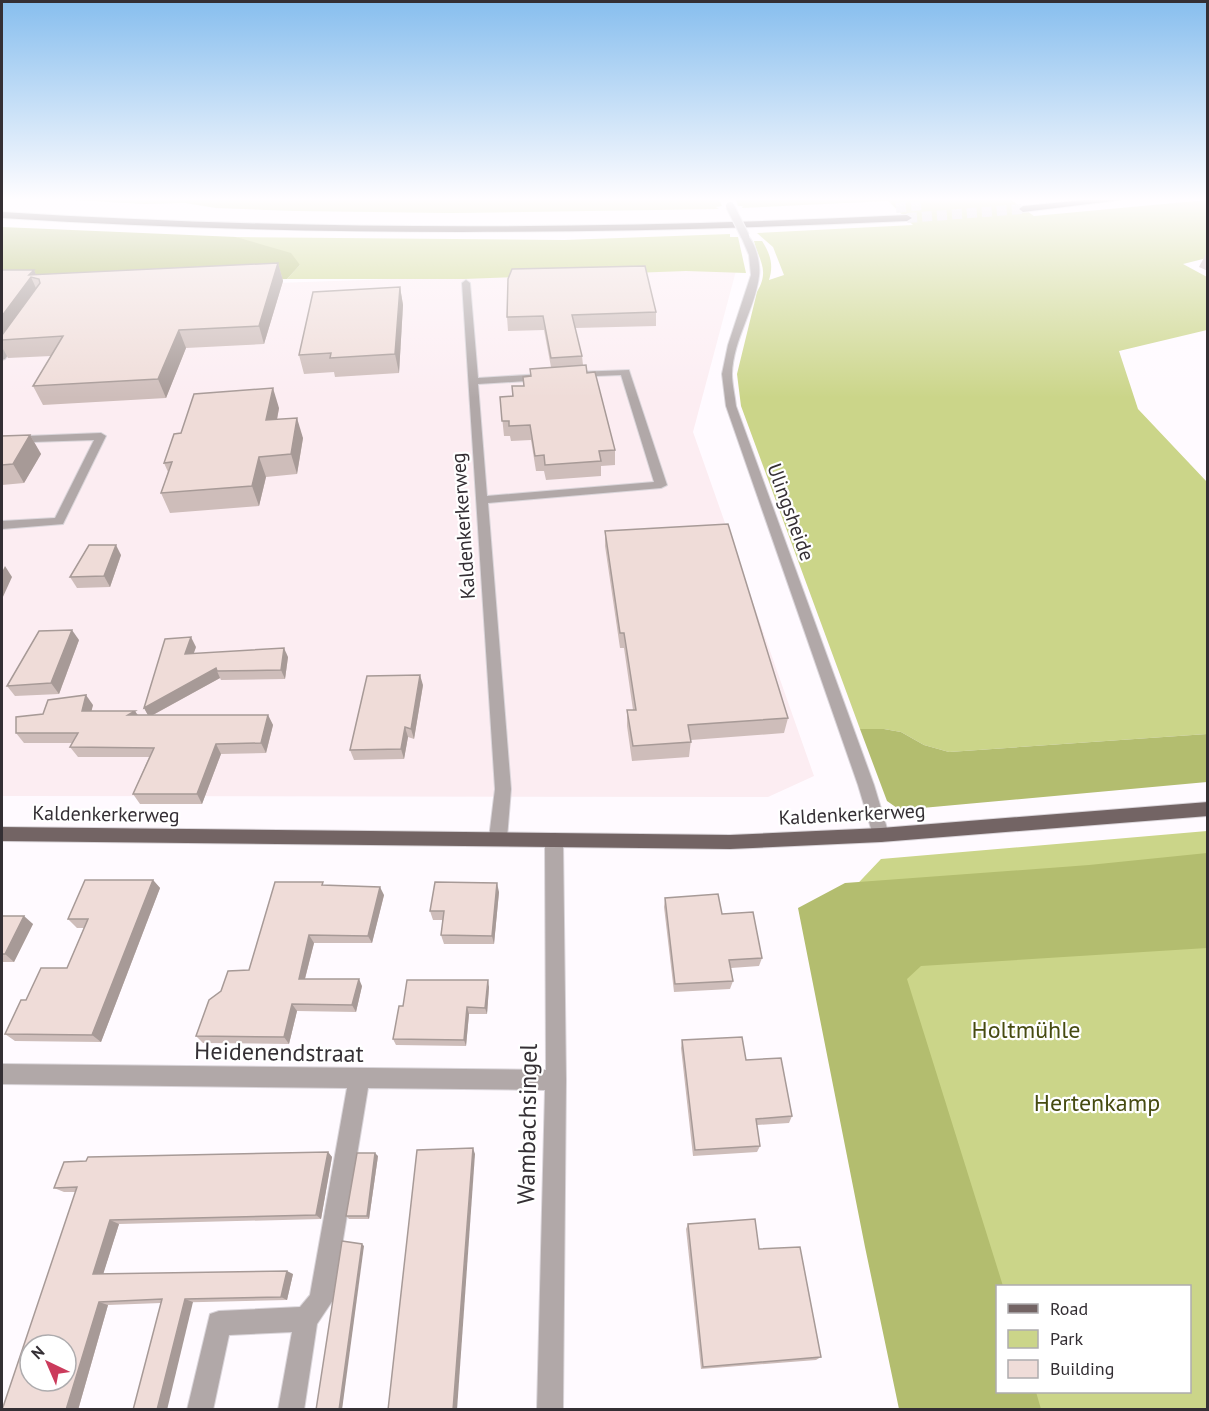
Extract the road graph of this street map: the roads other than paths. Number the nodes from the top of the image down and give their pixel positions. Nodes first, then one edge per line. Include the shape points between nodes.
1 (754, 266) edge
2 (466, 283) dead end
3 (22, 328) edge
4 (2, 357) edge
5 (473, 381) junction
6 (2, 440) edge
7 (482, 500) junction
8 (2, 525) edge
9 (1208, 809) edge
10 (2, 834) edge
11 (881, 835) junction
12 (498, 838) junction
13 (554, 840) junction
14 (2, 1074) edge
15 (359, 1078) junction
16 (556, 1080) junction
17 (306, 1319) junction
18 (200, 1410) edge
19 (291, 1410) edge
20 (550, 1410) edge

1 - 11 street, Ulingsheide, bridge via 755,275 727,374 731,406
2 - 5 street, Kaldenkerkerweg
3 - 4 street
5 - 7 street, Kaldenkerkerweg
5 - 7 street via 625,372 661,485
6 - 8 street via 101,436 59,521
7 - 12 street, Kaldenkerkerweg via 503,789
9 - 11 main road, Kaldenkerkerweg
10 - 12 main road, Kaldenkerkerweg
11 - 13 main road, Kaldenkerkerweg via 730,842
12 - 13 main road, Kaldenkerkerweg
13 - 16 street, Wambachsingel
14 - 15 street, Heidenendstraat
15 - 16 street, Heidenendstraat
15 - 17 street via 321,1300
16 - 20 street, Wambachsingel
17 - 18 street via 219,1323
17 - 19 street

